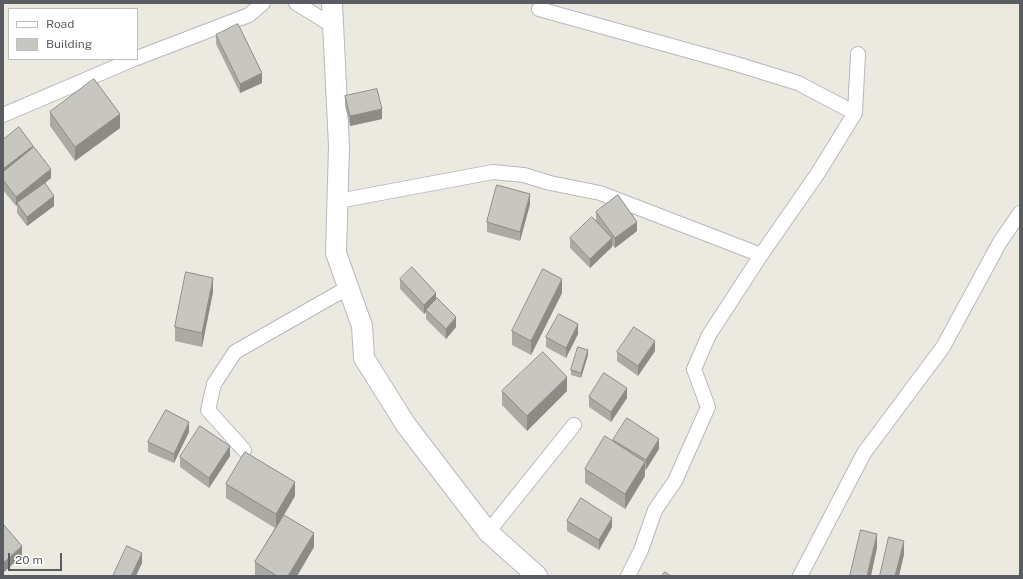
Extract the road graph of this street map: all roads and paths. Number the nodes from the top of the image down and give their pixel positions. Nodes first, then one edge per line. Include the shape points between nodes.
1 (263, 3) edge
2 (296, 3) edge
3 (332, 3) edge
4 (539, 9) dead end
5 (333, 26) junction
6 (858, 54) dead end
7 (138, 58) edge
8 (132, 60) edge
9 (855, 113) junction
10 (3, 115) edge
11 (338, 201) junction
12 (1020, 213) edge
13 (761, 255) junction
14 (349, 287) junction
15 (574, 425) dead end
16 (244, 450) dead end
17 (488, 532) junction
18 (537, 576) edge
19 (628, 576) edge
20 (800, 576) edge

1 - 7 street via 249,15
2 - 5 street
3 - 5 street
4 - 9 street via 798,83
5 - 11 street via 339,146
6 - 9 street
8 - 10 street
9 - 13 street via 818,173
11 - 13 street via 494,172 524,175 550,183 600,192
11 - 14 street via 336,253
12 - 20 street via 1000,242 943,347 864,453
13 - 19 street via 709,335 694,369 708,407 675,481 655,510 641,550
14 - 16 street via 235,352 214,384 208,410
14 - 17 street via 362,326 364,358 406,425
15 - 17 street
17 - 18 street

